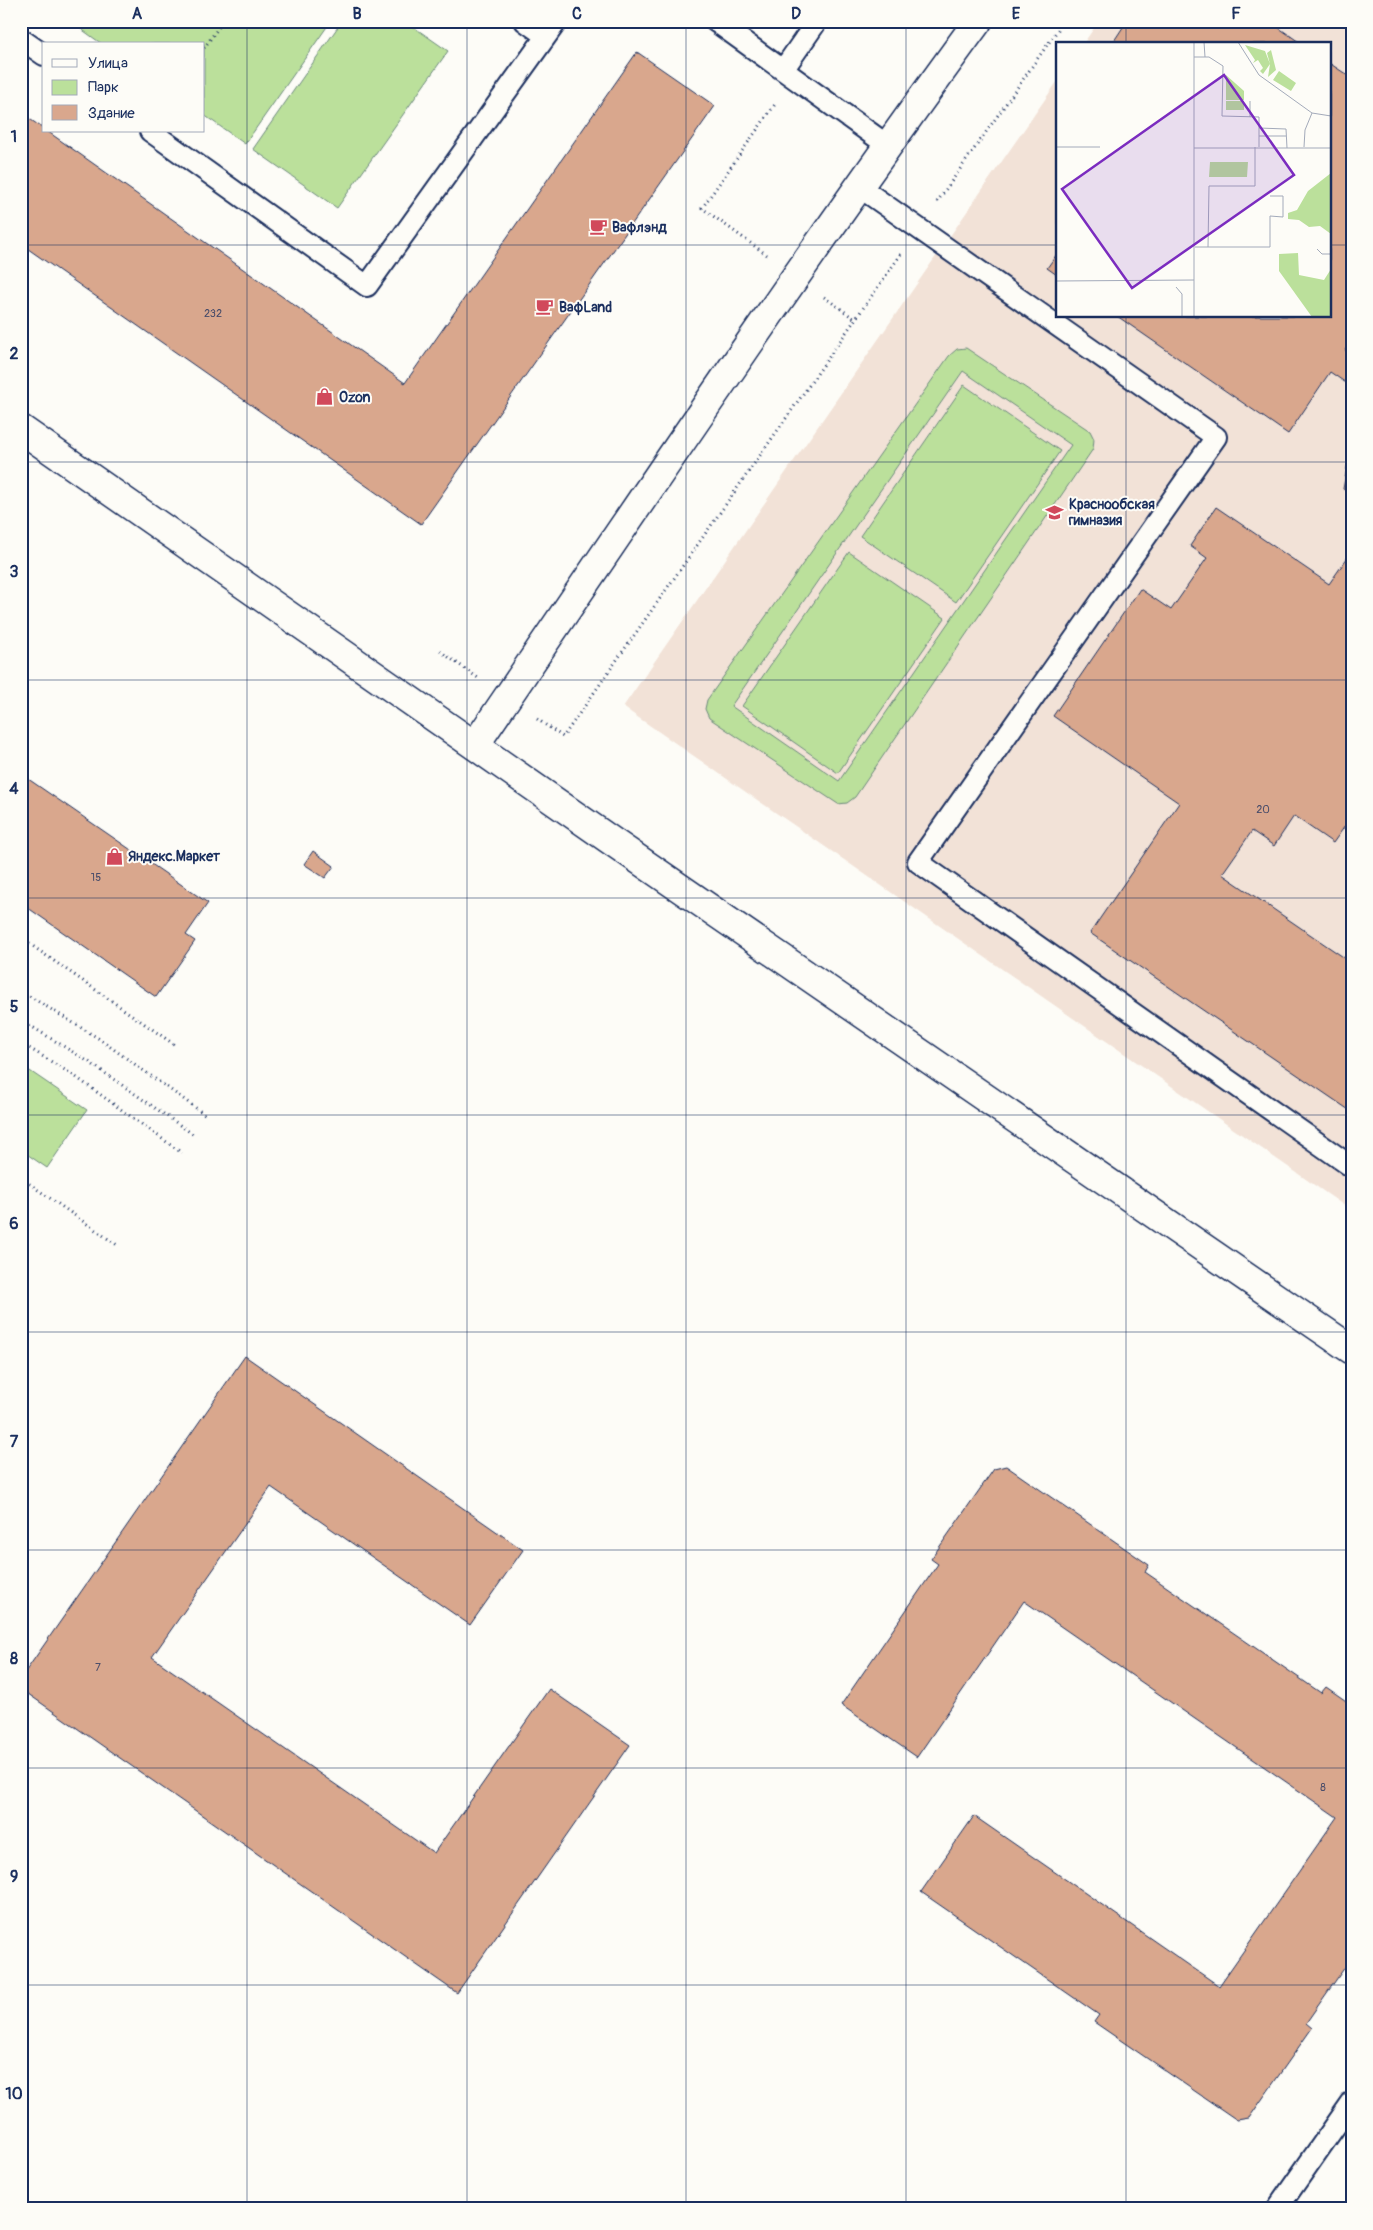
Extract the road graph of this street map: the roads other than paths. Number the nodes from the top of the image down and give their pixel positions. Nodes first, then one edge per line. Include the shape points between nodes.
1 (525, 21) edge
2 (715, 21) edge
3 (817, 21) edge
4 (978, 21) edge
5 (551, 29) edge
6 (21, 39) edge
7 (42, 54) edge
8 (788, 74) junction
9 (151, 132) edge
10 (887, 145) junction
11 (858, 186) junction
12 (21, 429) edge
13 (475, 745) junction
14 (1352, 1167) edge
15 (1352, 1350) edge
16 (1352, 2102) edge
17 (1277, 2209) edge

1 - 5 lane
2 - 8 lane
3 - 8 lane
4 - 10 street
5 - 9 lane via 367,286
6 - 7 lane
8 - 10 lane
10 - 11 street
11 - 13 street via 647,489
11 - 14 lane via 1216,437 918,862
12 - 13 street
13 - 15 street
16 - 17 lane

